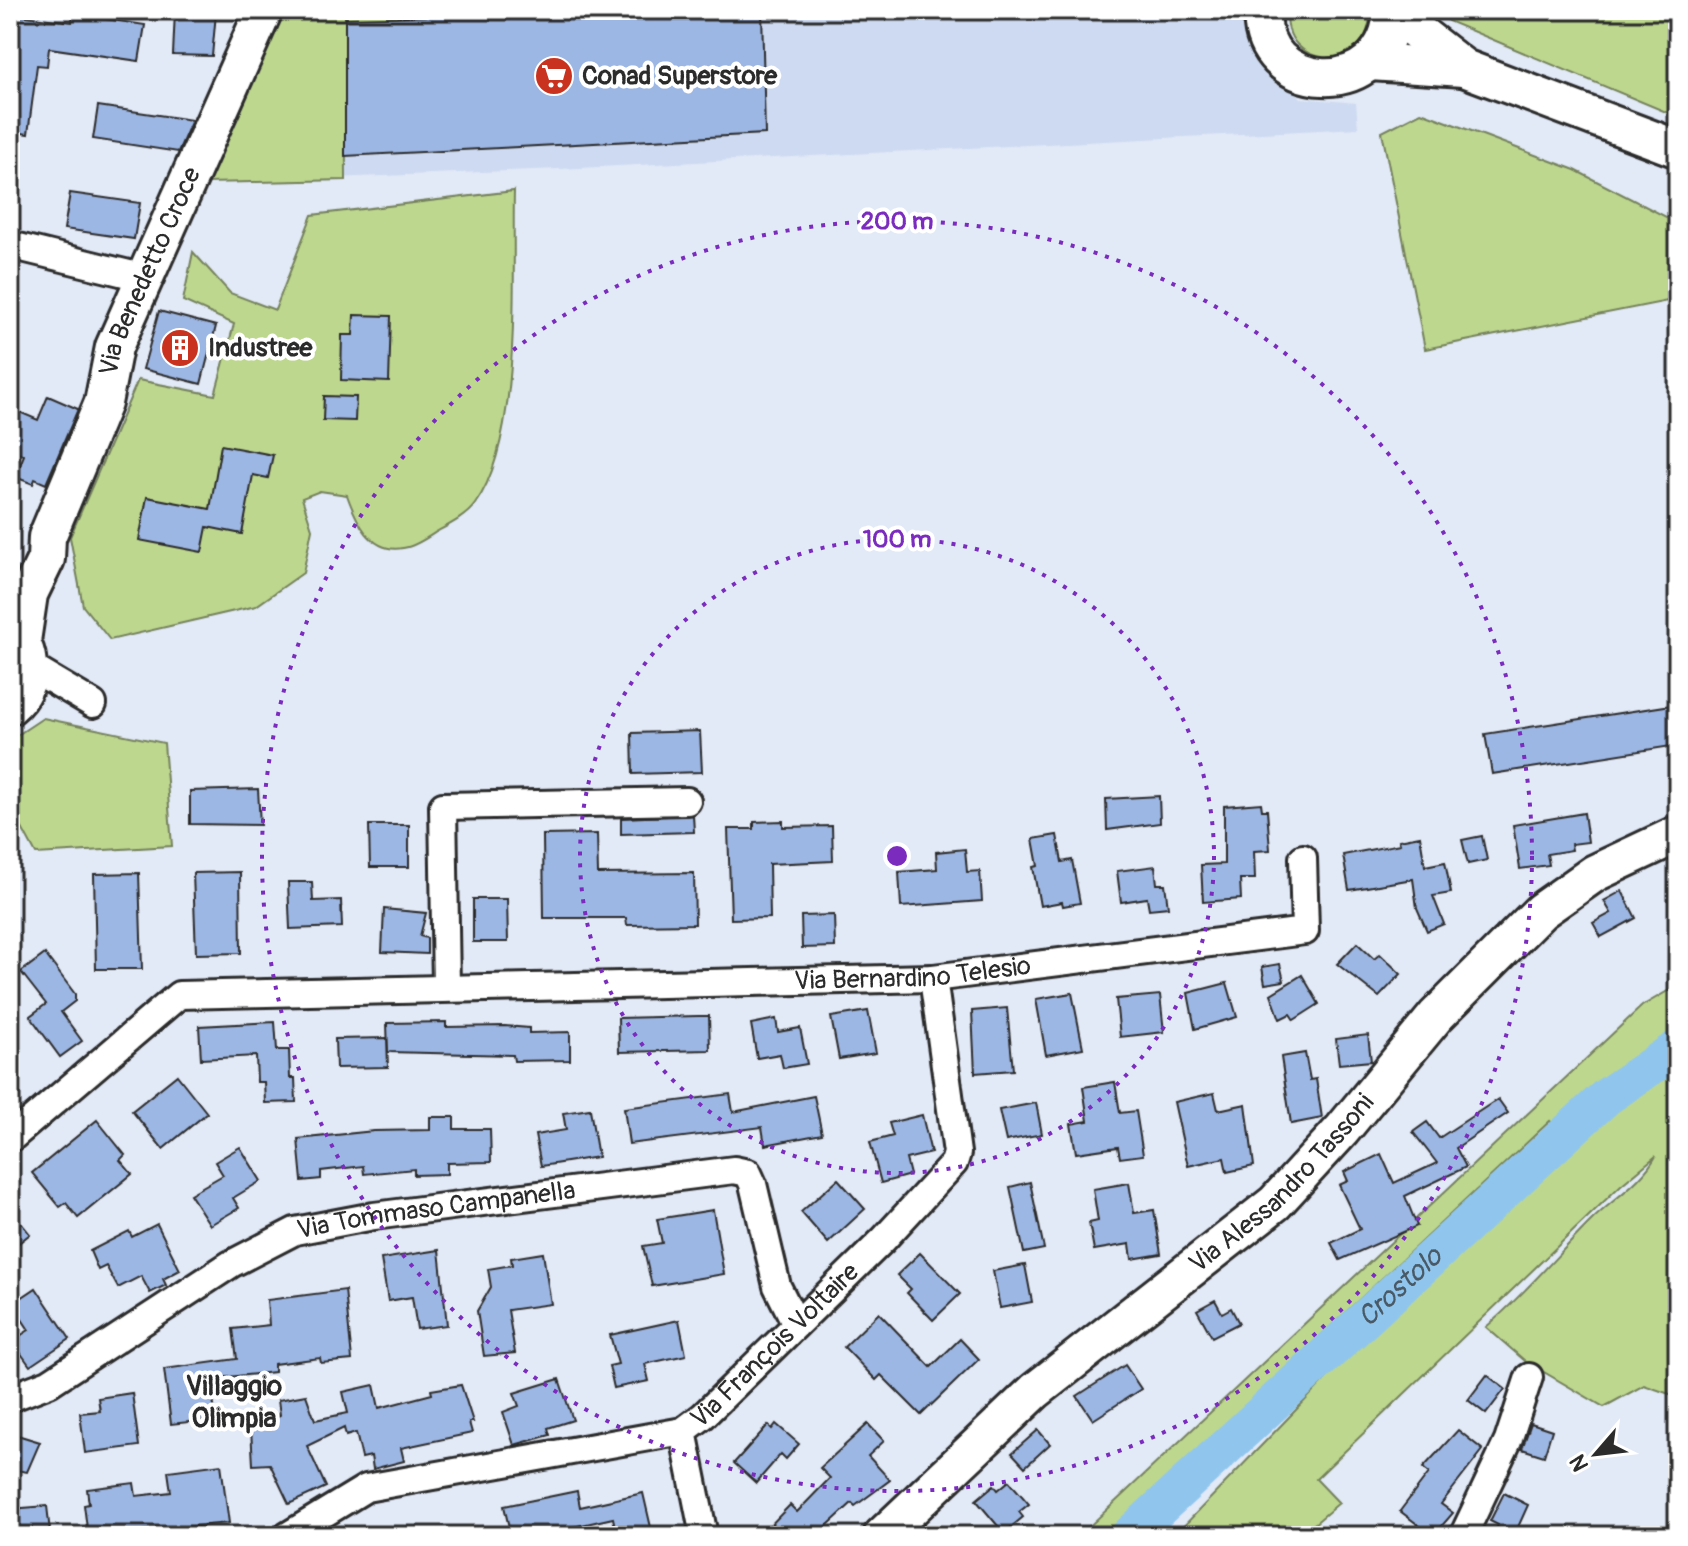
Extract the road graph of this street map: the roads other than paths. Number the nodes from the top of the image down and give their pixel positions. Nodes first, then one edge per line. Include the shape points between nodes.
1 (264, 10) edge
2 (1392, 11) edge
3 (1259, 12) edge
4 (1370, 62) junction
5 (1464, 68) junction
6 (1678, 149) edge
7 (10, 245) edge
8 (145, 282) junction
9 (47, 537) junction
10 (10, 589) edge
11 (19, 666) edge
12 (687, 801) dead end
13 (1678, 834) edge
14 (1303, 858) dead end
15 (933, 978) junction
16 (446, 987) junction
17 (10, 1139) edge
18 (795, 1322) junction
19 (1529, 1377) dead end
20 (10, 1398) edge
21 (683, 1431) junction
22 (287, 1536) edge
23 (704, 1536) edge
24 (882, 1536) edge
25 (1463, 1536) edge

1 - 8 street, Via Benedetto Croce
2 - 4 street via 1383,48
2 - 5 street
3 - 4 street via 1275,52 1305,75 1342,77
4 - 5 street
5 - 6 street
7 - 8 street
8 - 9 street, Via Benedetto Croce via 110,357 103,403
9 - 10 street, Via Benedetto Croce
9 - 11 street, Via Benedetto Croce via 46,559 29,594
12 - 16 street via 443,806
13 - 24 street, Via Alessandro Tassoni via 1605,867 1541,911 1436,1016 1275,1203 1035,1391
14 - 15 street, Via Bernardino Telesio via 1305,931
15 - 16 street, Via Bernardino Telesio
15 - 18 street, Via François Voltaire via 957,1153 954,1163 883,1240
16 - 17 street, Via Bernardino Telesio via 179,995
18 - 20 street, Via Tommaso Campanella via 777,1286 753,1184 748,1173 734,1170 295,1231 231,1264 49,1383
18 - 21 street, Via François Voltaire via 725,1397
19 - 25 street via 1508,1441
21 - 22 street, Via François Voltaire via 366,1488
21 - 23 street

